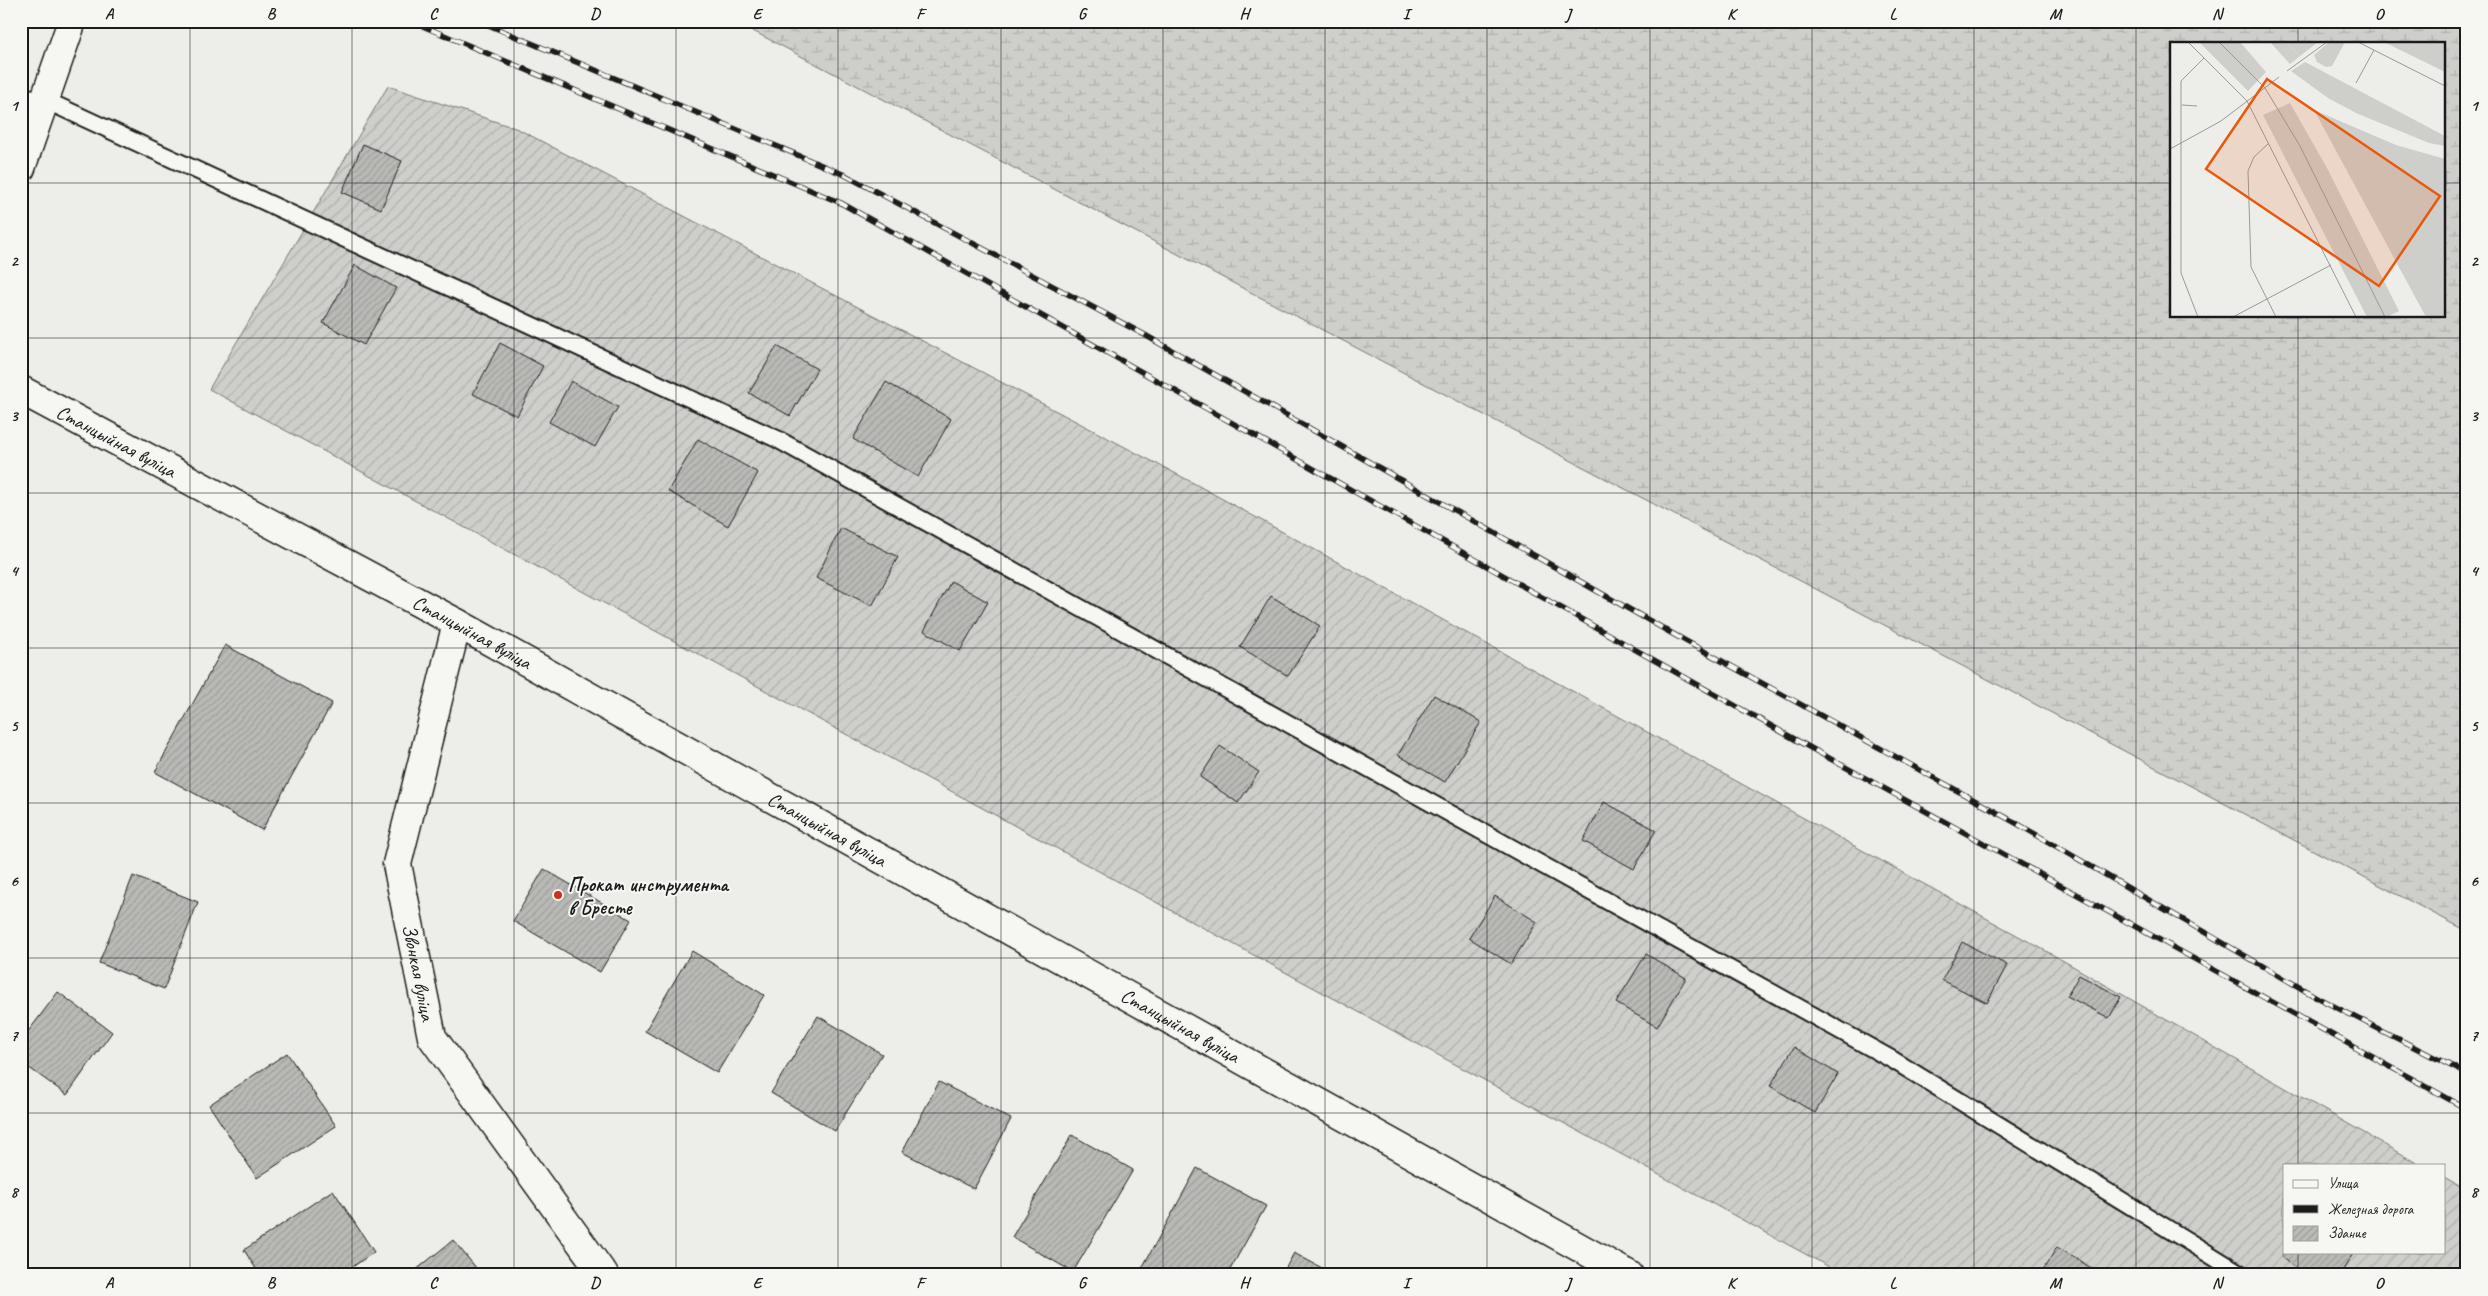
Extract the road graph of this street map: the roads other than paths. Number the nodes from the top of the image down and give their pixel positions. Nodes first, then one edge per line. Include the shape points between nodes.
1 (72, 21) edge
2 (33, 98) edge
3 (21, 168) edge
4 (21, 390) edge
5 (457, 623) junction
6 (604, 1275) edge
7 (1628, 1275) edge
8 (2243, 1275) edge

1 - 2 street
2 - 3 street
2 - 8 lane via 776,439 1893,1060
4 - 5 street, Станцыйная вуліца
5 - 6 street, Звонкая вуліца via 397,864 432,1037
5 - 7 street, Станцыйная вуліца

